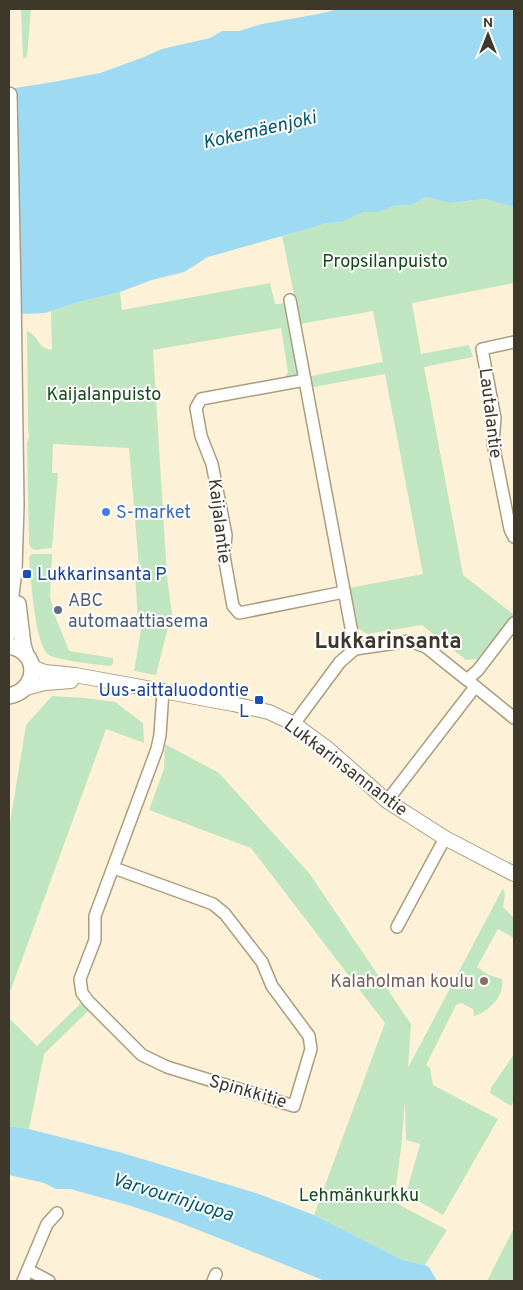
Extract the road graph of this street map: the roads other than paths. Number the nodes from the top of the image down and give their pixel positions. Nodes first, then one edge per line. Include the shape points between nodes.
1 (9, 94) edge
2 (290, 300) dead end
3 (514, 342) edge
4 (305, 380) junction
5 (514, 538) edge
6 (14, 570) junction
7 (344, 592) junction
8 (514, 623) edge
9 (9, 633) edge
10 (9, 646) edge
11 (355, 649) junction
12 (29, 660) junction
13 (106, 681) junction
14 (471, 684) junction
15 (26, 688) junction
16 (163, 691) junction
17 (9, 696) edge
18 (514, 718) edge
19 (294, 724) junction
20 (387, 801) junction
21 (445, 838) junction
22 (114, 868) junction
23 (514, 874) edge
24 (398, 927) dead end
25 (57, 1213) dead end
26 (28, 1270) junction
27 (23, 1281) edge
28 (49, 1281) edge

1 - 6 main road via 16,506
2 - 4 street
3 - 5 street, Lautalantie via 482,349 495,418 493,443
4 - 7 street
4 - 7 street, Kaijalantie via 201,399 196,408 201,436 212,464 226,535 224,556 233,606 240,613
6 - 9 main road
6 - 12 main road via 23,645
7 - 11 street
8 - 14 street
10 - 12 main road via 18,648
11 - 14 street via 410,640 426,647
11 - 19 street via 340,662
12 - 13 street, Lukkarinsannantie via 45,672
12 - 15 main road via 31,678
13 - 15 street, Lukkarinsannantie via 45,683
13 - 16 street, Lukkarinsannantie
14 - 18 street
14 - 20 street
15 - 17 main road
16 - 19 street, Lukkarinsannantie via 269,712
16 - 22 street, Spinkkitie via 157,749
19 - 20 street, Lukkarinsannantie
20 - 21 street, Lukkarinsannantie
21 - 23 street, Lukkarinsannantie
21 - 24 street
22 - 22 street, Spinkkitie via 95,916 94,940 80,979 82,993 142,1055 167,1067 294,1106 311,1049 309,1036 272,986 262,962 226,914 213,904
25 - 26 street via 47,1224
26 - 27 street
26 - 28 street

